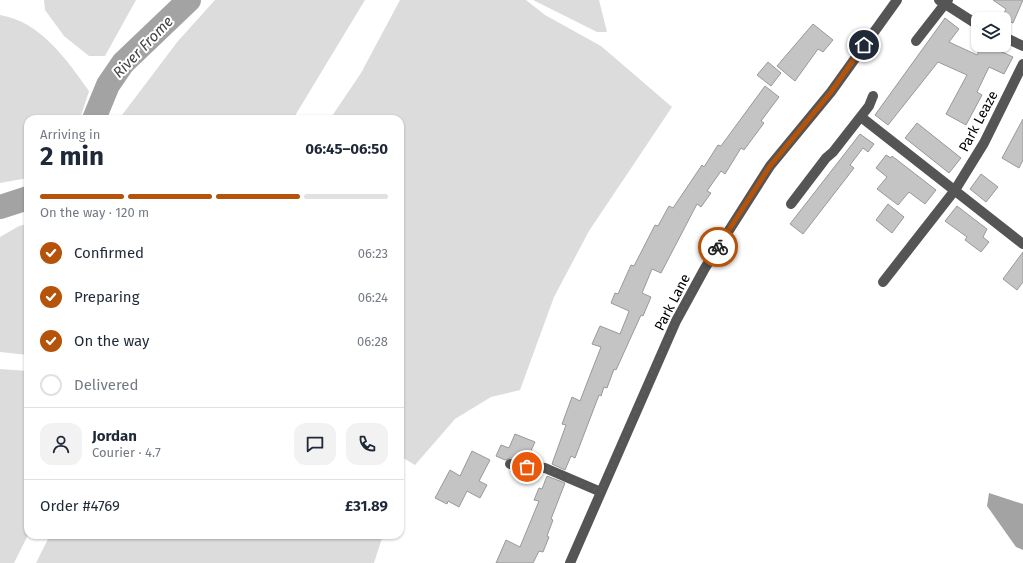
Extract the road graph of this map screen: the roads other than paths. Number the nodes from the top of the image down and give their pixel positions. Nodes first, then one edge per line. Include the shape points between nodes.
1 (897, 0) edge
2 (944, 1) edge
3 (971, 20) edge
4 (1011, 40) edge
5 (916, 41) dead end
6 (1023, 46) edge
7 (1023, 64) edge
8 (873, 96) dead end
9 (861, 117) junction
10 (955, 190) junction
11 (791, 204) dead end
12 (1023, 244) edge
13 (883, 282) dead end
14 (510, 464) dead end
15 (601, 492) junction
16 (570, 563) edge

1 - 15 street, Park Lane via 831,92 770,166 704,268 676,321
2 - 3 street
2 - 5 street
4 - 6 street
7 - 10 street, Park Leaze via 984,142
8 - 9 street via 870,106
9 - 10 street
9 - 11 street
10 - 12 street
10 - 13 street, Park Leaze
14 - 15 street via 545,468
15 - 16 street, Park Lane

